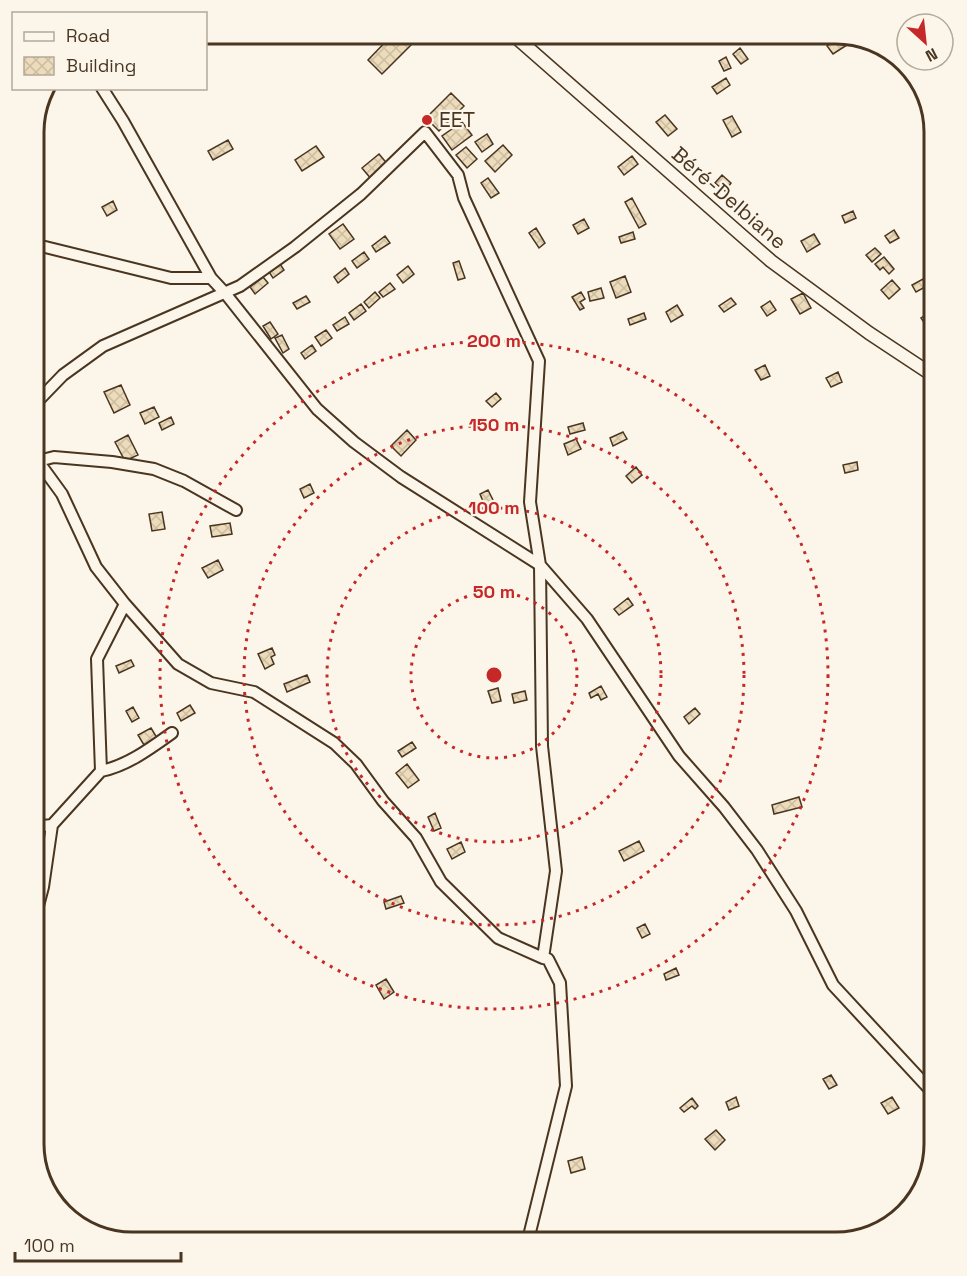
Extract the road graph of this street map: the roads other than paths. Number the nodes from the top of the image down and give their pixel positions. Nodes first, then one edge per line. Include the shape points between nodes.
1 (523, 44) edge
2 (103, 90) edge
3 (44, 247) edge
4 (211, 278) junction
5 (225, 293) junction
6 (924, 369) edge
7 (44, 395) edge
8 (44, 459) edge
9 (44, 471) edge
10 (236, 510) dead end
11 (540, 565) junction
12 (125, 604) junction
13 (172, 733) dead end
14 (101, 771) junction
15 (52, 825) junction
16 (43, 826) edge
17 (43, 885) edge
18 (543, 958) junction
19 (924, 1083) edge
20 (530, 1232) edge

1 - 6 street, Béré-Delbiane via 771,261
2 - 4 street
3 - 4 street via 171,278
4 - 5 street
5 - 7 street via 103,346 63,375
5 - 11 street via 317,409 354,442 401,477
5 - 11 street via 295,247 361,194 425,132 458,175 464,198 539,361 530,502
8 - 10 street via 112,462 154,470 184,481
9 - 12 street via 62,495 96,567
11 - 18 street via 542,746 556,871
11 - 19 street via 587,619 679,756 757,850 796,911 833,985
12 - 14 street via 97,659
12 - 18 street via 178,664 211,683 254,692 334,744 356,764 416,838 441,882 498,938
13 - 14 street via 112,769
14 - 15 street
15 - 16 street
15 - 17 street
18 - 20 street via 548,959 560,982 566,1086

